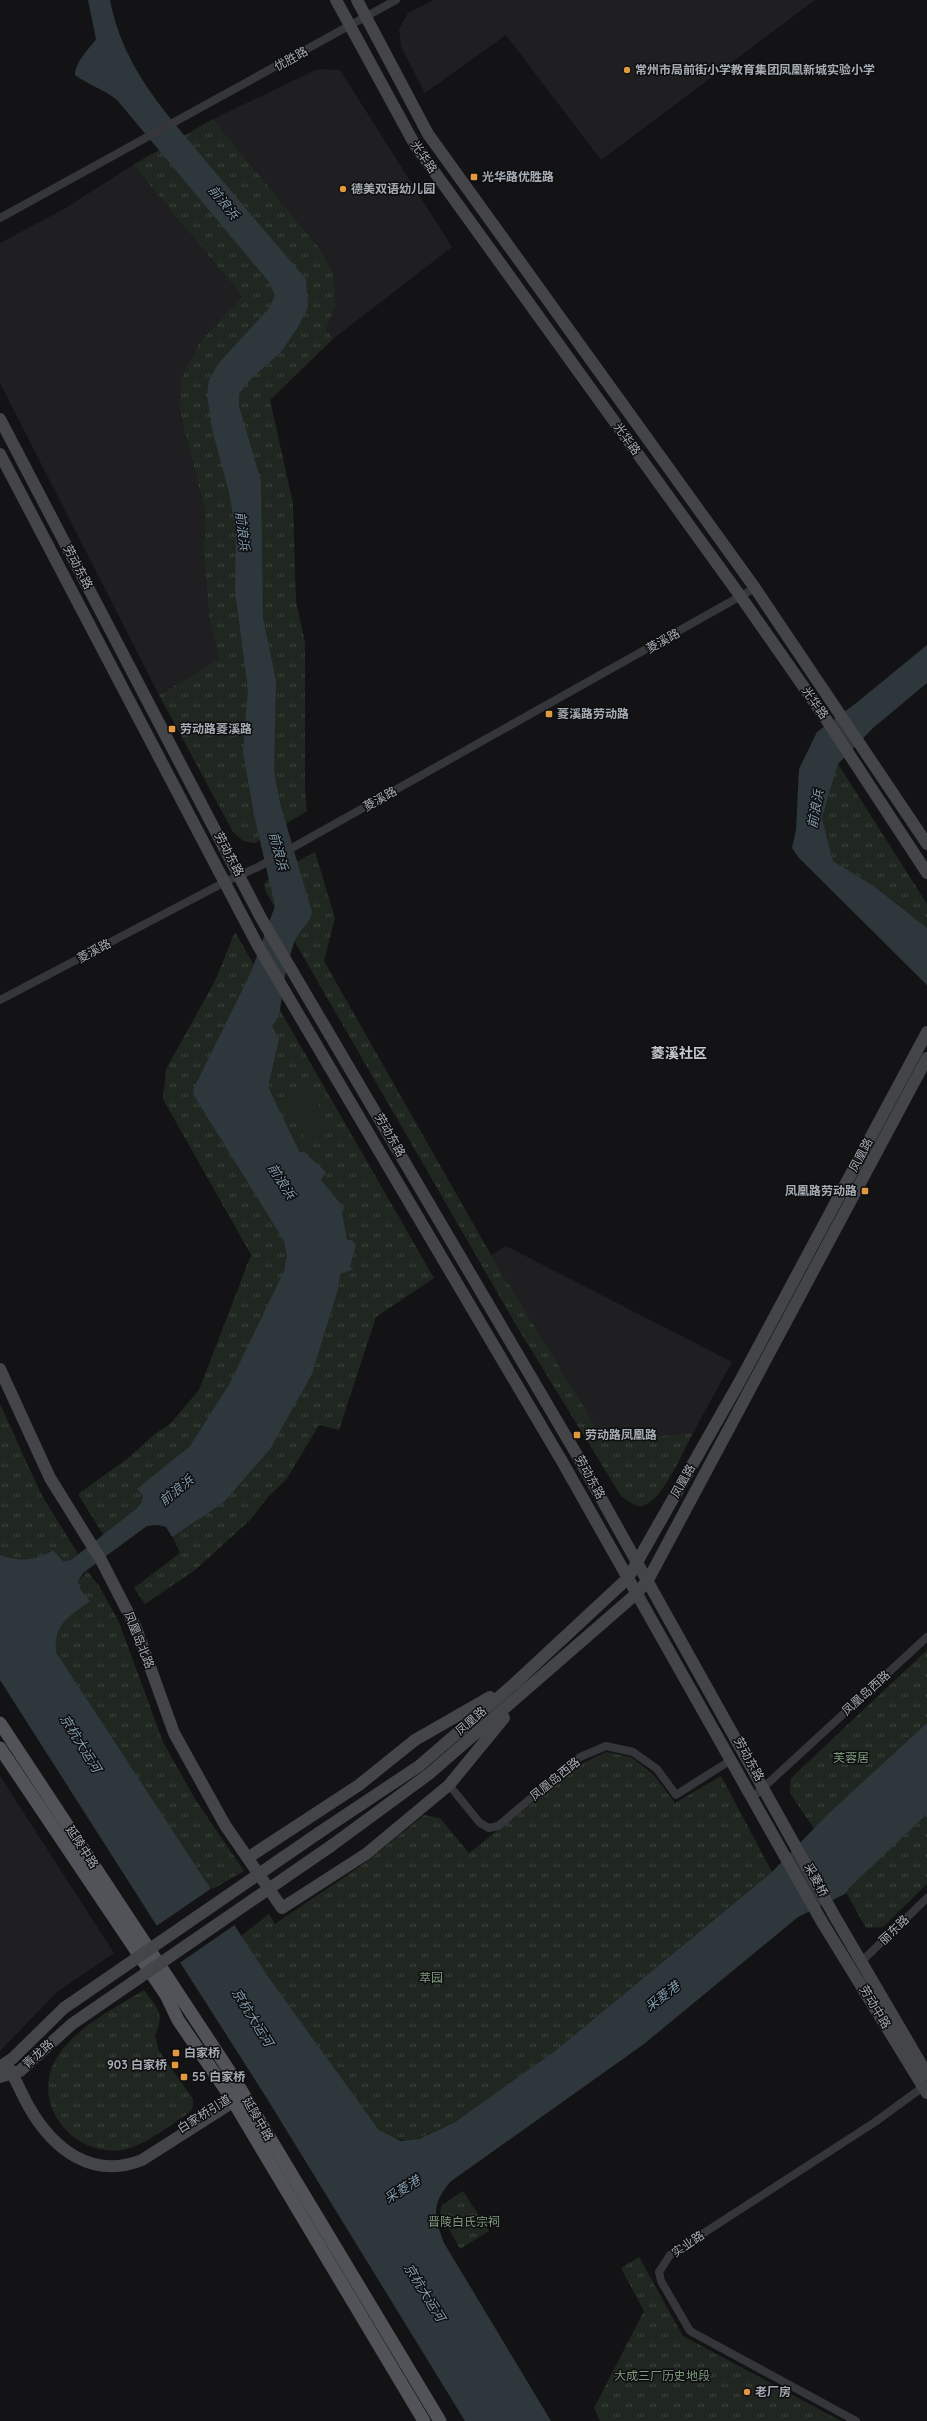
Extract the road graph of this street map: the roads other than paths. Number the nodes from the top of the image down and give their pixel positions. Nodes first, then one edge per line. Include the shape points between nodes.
1 (336, 0) edge
2 (357, 0) edge
3 (396, 0) edge
4 (366, 15) junction
5 (350, 26) junction
6 (0, 218) edge
7 (0, 418) edge
8 (0, 454) edge
9 (755, 588) junction
10 (741, 597) junction
11 (927, 844) edge
12 (927, 873) edge
13 (240, 876) junction
14 (224, 882) junction
15 (0, 1000) edge
16 (927, 1032) edge
17 (927, 1058) edge
18 (0, 1369) edge
19 (638, 1562) junction
20 (628, 1578) junction
21 (648, 1580) junction
22 (636, 1594) junction
23 (927, 1637) edge
24 (514, 1684) junction
25 (524, 1694) junction
26 (0, 1724) edge
27 (0, 1748) edge
28 (730, 1760) junction
29 (449, 1786) junction
30 (764, 1786) junction
31 (752, 1798) junction
32 (796, 1843) joint
33 (782, 1851) joint
34 (249, 1857) junction
35 (927, 1898) edge
36 (835, 1917) joint
37 (822, 1922) joint
38 (861, 1962) junction
39 (64, 2008) joint
40 (72, 2024) joint
41 (6, 2062) edge
42 (17, 2073) junction
43 (927, 2073) edge
44 (0, 2077) edge
45 (925, 2090) edge
46 (242, 2092) junction
47 (232, 2099) junction
48 (424, 2421) edge
49 (440, 2421) edge
50 (856, 2421) edge

1 - 5 main road, 光华路
2 - 4 main road, 光华路
3 - 4 street, 优胜路
4 - 5 street, 优胜路
4 - 9 main road, 光华路 via 428,134
5 - 6 street, 优胜路
5 - 10 main road, 光华路 via 415,145
7 - 13 main road, 劳动东路
8 - 14 main road, 劳动东路
9 - 10 street, 菱溪路
9 - 11 main road, 光华路 via 869,754
10 - 12 main road, 光华路 via 824,716
10 - 13 street, 菱溪路
13 - 14 street, 菱溪路
13 - 19 main road, 劳动东路 via 261,918
14 - 15 street, 菱溪路
14 - 20 main road, 劳动东路 via 257,944
16 - 19 main road, 凤凰路 via 740,1381
17 - 21 main road, 凤凰路
18 - 34 main road, 凤凰岛北路 via 50,1478 101,1560 136,1628 174,1733 226,1825
19 - 20 main road, 凤凰路
19 - 21 main road, 劳动东路
20 - 22 main road, 劳动东路
20 - 24 main road, 凤凰路
21 - 22 main road, 凤凰路
21 - 30 main road, 劳动东路
22 - 25 main road, 凤凰路
22 - 28 main road, 劳动东路
23 - 30 street, 凤凰岛西路
24 - 34 main road via 415,1740 359,1785
24 - 39 main road, 凤凰路, bridge via 419,1766
25 - 29 main road
25 - 40 main road, 凤凰路, bridge via 429,1774 331,1846
26 - 46 main road, 延陵中路
27 - 47 main road, 延陵中路 via 166,1995 178,2020
28 - 29 street, 凤凰岛西路 via 676,1795 657,1769 639,1756 633,1752 606,1746 580,1757 498,1826 489,1828 480,1823
28 - 31 main road, 劳动东路
29 - 34 main road, 凤凰岛北路 via 366,1854 282,1908
30 - 31 street, 凤凰岛西路
30 - 32 main road, 劳动东路
31 - 33 main road, 劳动东路
32 - 36 main road, 采菱桥
33 - 37 main road, 采菱桥
35 - 38 street, 丽东路
36 - 38 main road, 劳动中路
37 - 45 main road, 劳动中路
38 - 43 main road, 劳动中路
39 - 41 main road, 青龙路
40 - 42 main road, 青龙路
41 - 42 main road, 白家桥引道
42 - 44 main road, 青龙路
42 - 47 main road, 白家桥引道 via 51,2127 69,2145 104,2162 120,2162 137,2157
43 - 45 street
45 - 50 street, 实业路 via 670,2255 659,2272 661,2281 690,2331
46 - 47 main road, 白家桥引道
46 - 49 main road, 延陵中路
47 - 48 main road, 延陵中路

